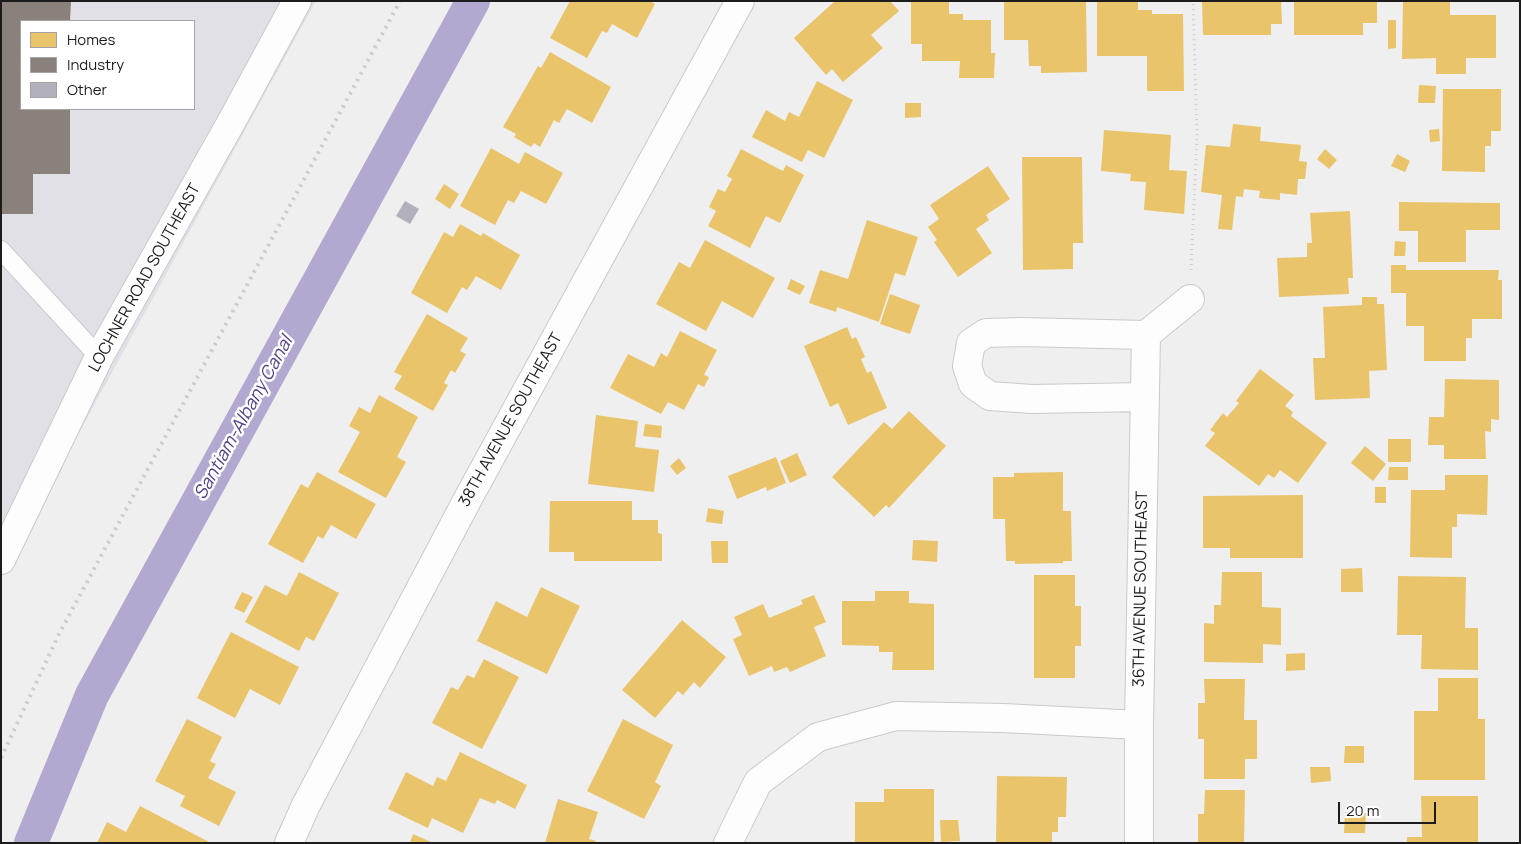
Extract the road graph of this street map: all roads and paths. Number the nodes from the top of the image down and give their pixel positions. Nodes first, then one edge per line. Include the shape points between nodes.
1 (296, 1) edge
2 (740, 1) edge
3 (1193, 1) edge
4 (1, 250) edge
5 (1190, 299) joint
6 (1146, 335) junction
7 (99, 357) junction
8 (1144, 398) junction
9 (1, 560) edge
10 (1139, 725) junction
11 (289, 843) edge
12 (728, 843) edge
13 (1139, 843) edge

1 - 7 street, LOCHNER ROAD SOUTHEAST
2 - 11 street, 38TH AVENUE SOUTHEAST via 472,492
3 - 5 path via 1197,136
4 - 7 lane
5 - 6 street
6 - 8 street, 36TH AVENUE SOUTHEAST
6 - 8 street via 986,333 971,343 967,366 973,384 990,396
7 - 9 street, LOCHNER ROAD SOUTHEAST
8 - 10 street, 36TH AVENUE SOUTHEAST
10 - 12 street via 896,716 818,738 758,782
10 - 13 street, 36TH AVENUE SOUTHEAST

